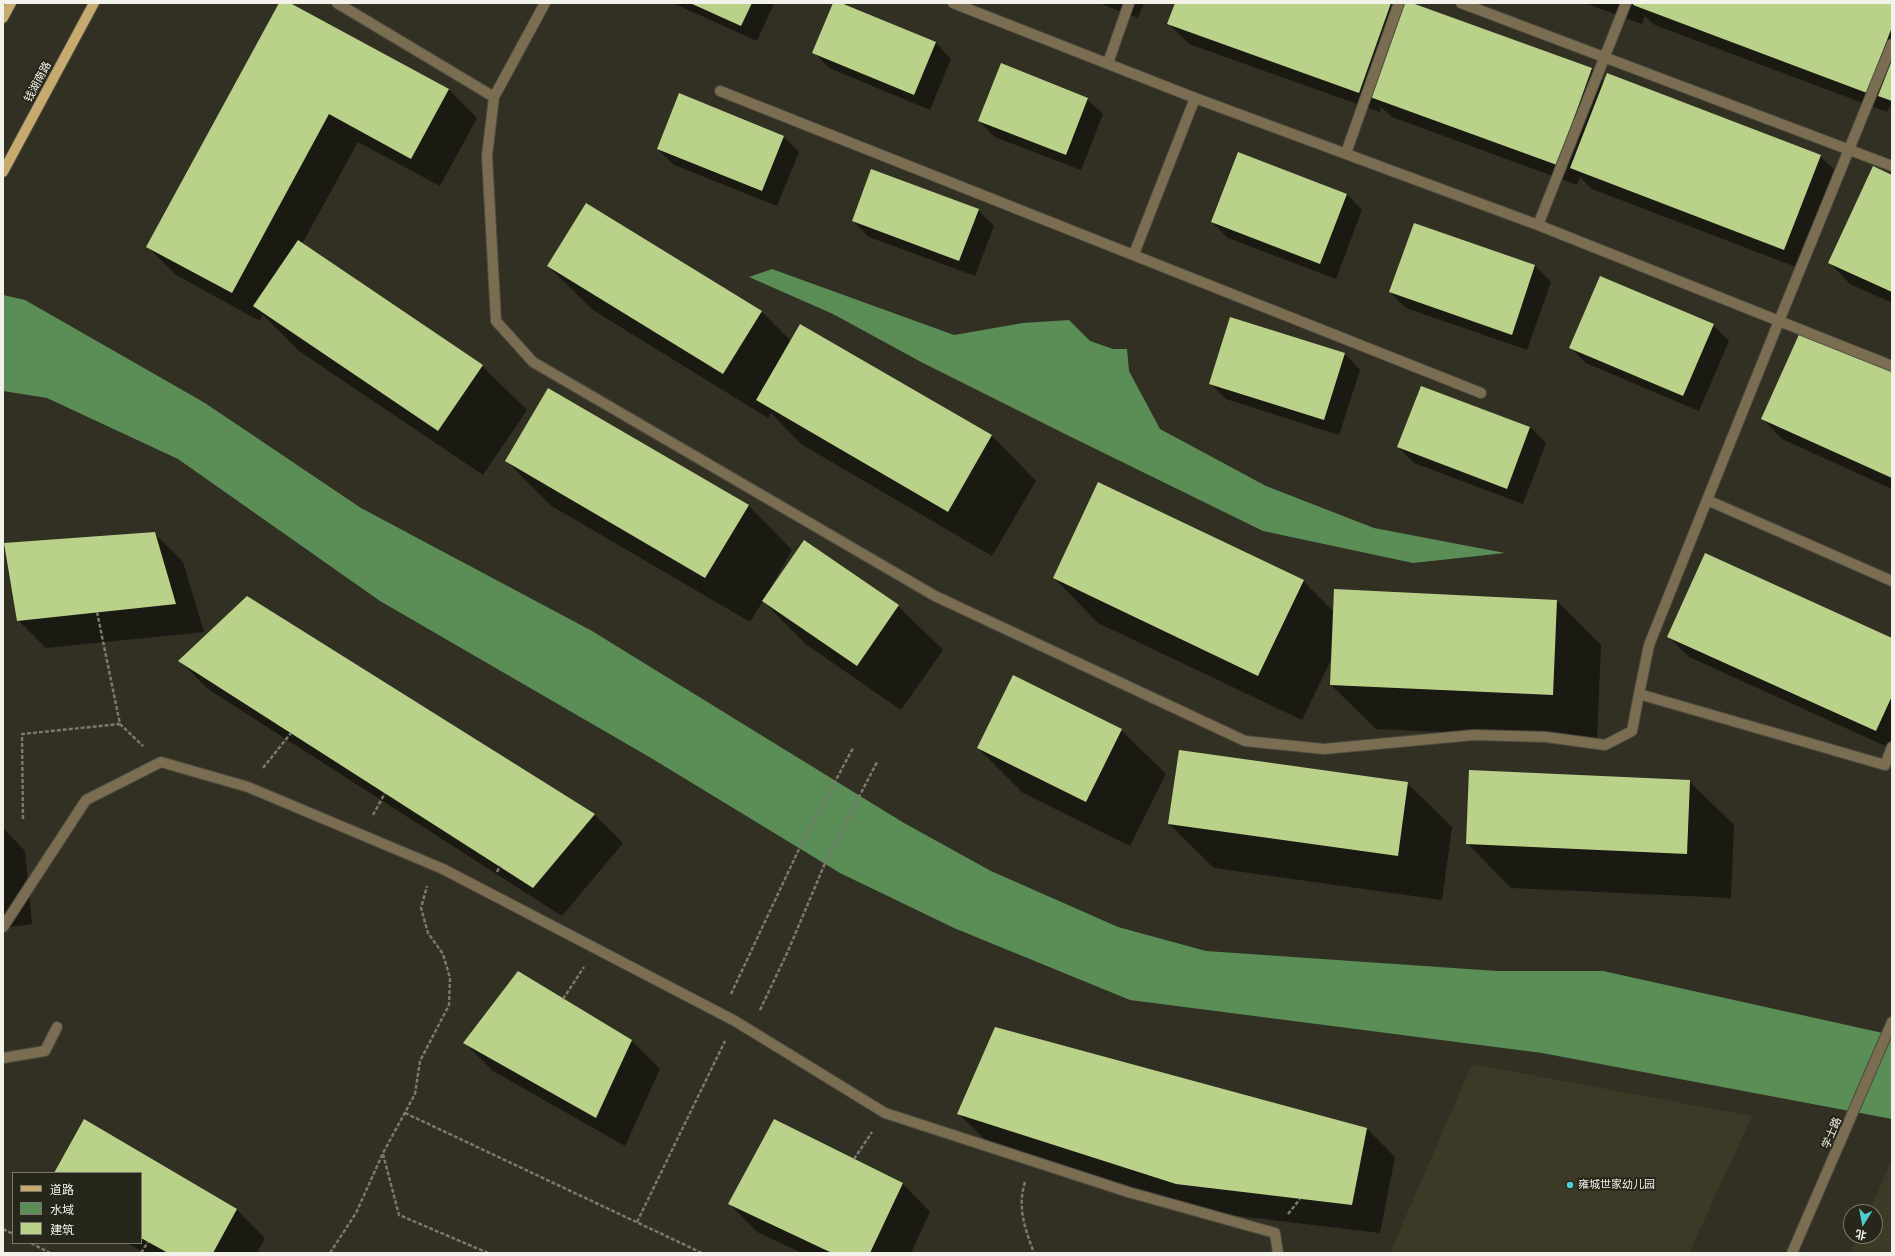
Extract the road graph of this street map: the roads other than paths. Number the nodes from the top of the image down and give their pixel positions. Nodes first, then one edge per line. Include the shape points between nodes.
1 (11, 3) edge
2 (94, 3) edge
3 (336, 3) edge
4 (545, 3) edge
5 (954, 3) edge
6 (1129, 3) edge
7 (1399, 3) edge
8 (1461, 3) edge
9 (1626, 3) edge
10 (3, 18) edge
11 (1892, 44) edge
12 (1604, 57) junction
13 (1108, 64) junction
14 (720, 91) dead end
15 (494, 97) junction
16 (1195, 98) junction
17 (1848, 150) junction
18 (1346, 154) junction
19 (1892, 166) edge
20 (3, 172) edge
21 (1538, 226) junction
22 (1134, 254) junction
23 (1779, 321) junction
24 (1892, 366) edge
25 (1481, 393) dead end
26 (1707, 500) junction
27 (1892, 581) edge
28 (1638, 694) junction
29 (1892, 747) edge
30 (3, 927) edge
31 (1892, 1022) edge
32 (57, 1027) dead end
33 (3, 1058) edge
34 (1278, 1253) edge
35 (1792, 1253) edge

1 - 10 main road
2 - 20 main road, 钱湖南路
3 - 15 street
4 - 15 street
5 - 13 street
6 - 13 street
7 - 18 street
8 - 12 street
9 - 12 street
11 - 17 street
12 - 17 street
12 - 21 street
13 - 16 street
14 - 22 street
15 - 28 street via 487,156 496,321 533,362 935,596 1245,741 1324,750 1474,735 1546,737 1605,745 1632,731
16 - 18 street
16 - 22 street
17 - 19 street
17 - 23 street
18 - 21 street
21 - 23 street
22 - 25 street
23 - 24 street
23 - 26 street
26 - 27 street
26 - 28 street via 1649,645
28 - 29 street via 1885,765
30 - 34 street via 86,800 161,762 248,787 433,865 735,1021 885,1113 1150,1198 1275,1233
31 - 35 street, 学士路
32 - 33 street via 45,1051

